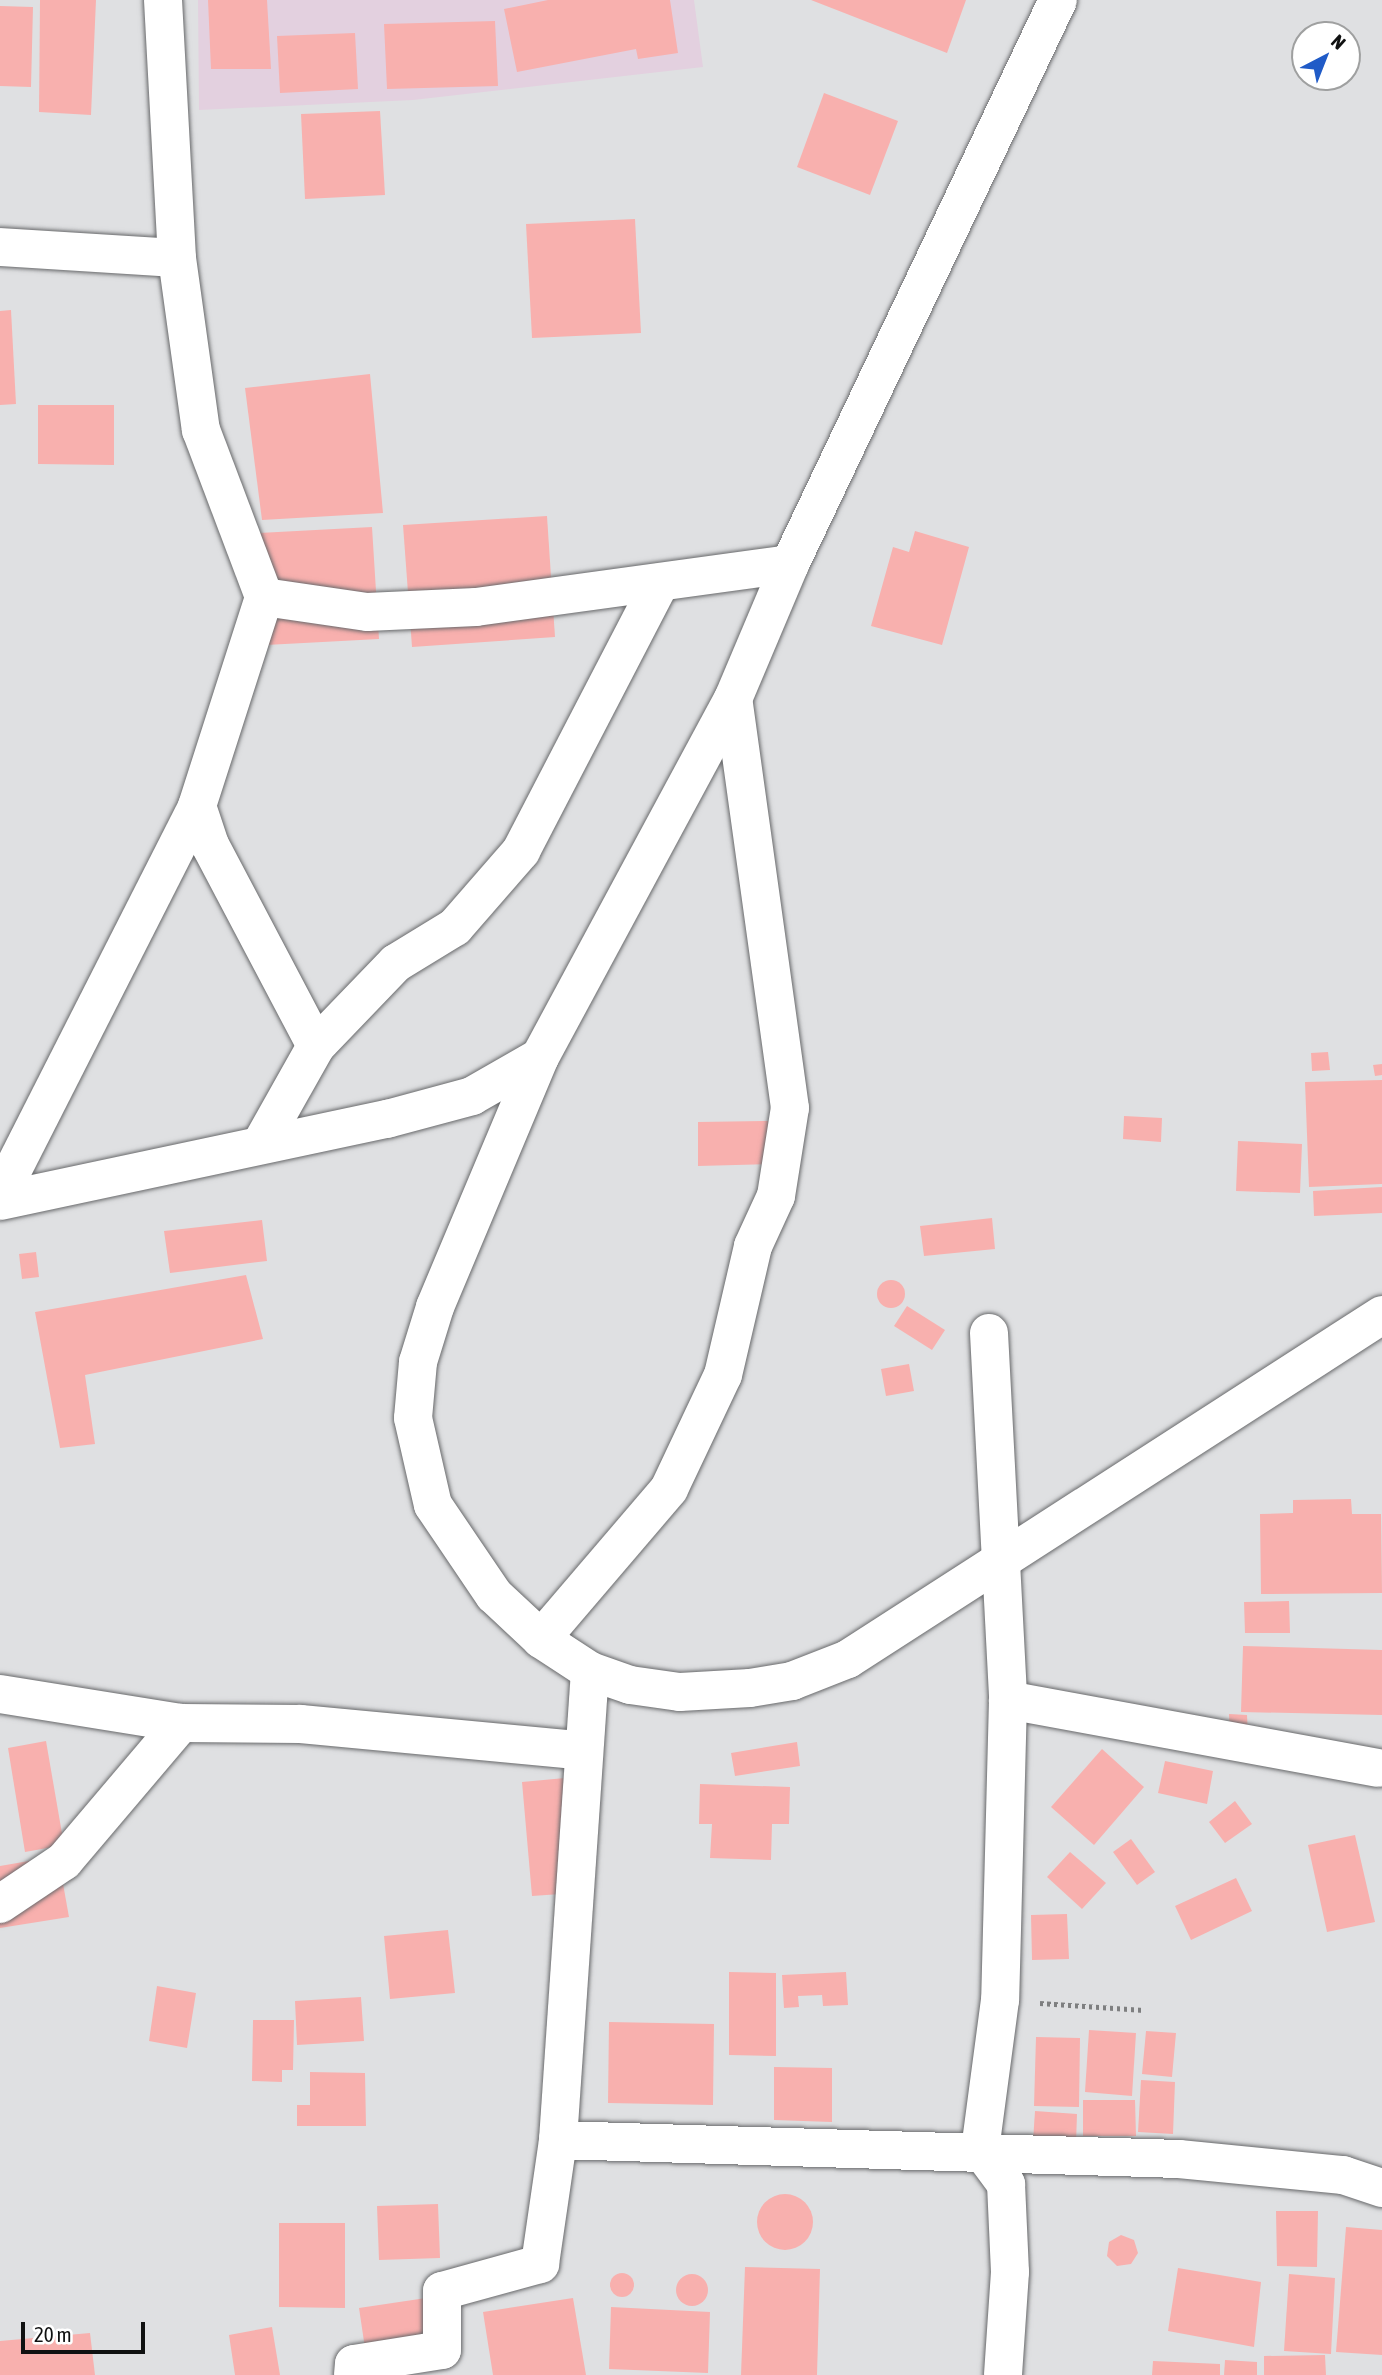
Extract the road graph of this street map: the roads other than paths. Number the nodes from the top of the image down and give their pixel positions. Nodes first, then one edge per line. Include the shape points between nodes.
1 (163, 0) edge
2 (1058, 0) edge
3 (0, 247) edge
4 (177, 258) junction
5 (790, 564) junction
6 (660, 583) junction
7 (264, 597) junction
8 (733, 699) junction
9 (197, 806) junction
10 (316, 1046) junction
11 (540, 1057) junction
12 (262, 1142) junction
13 (0, 1198) edge
14 (1382, 1315) edge
15 (989, 1333) dead end
16 (1005, 1563) junction
17 (541, 1639) junction
18 (590, 1671) junction
19 (0, 1694) edge
20 (1008, 1700) junction
21 (180, 1723) junction
22 (584, 1751) junction
23 (1378, 1768) dead end
24 (0, 1903) edge
25 (558, 2140) junction
26 (980, 2149) junction
27 (1382, 2188) edge
28 (353, 2375) edge
29 (1003, 2375) edge

1 - 4 street
2 - 5 street
3 - 4 street
4 - 7 street via 201,430
5 - 6 street
5 - 8 street
6 - 7 street via 476,607 367,612
6 - 10 street via 521,851 455,927 396,963
7 - 9 street
8 - 11 street
8 - 17 street via 790,1108 776,1196 753,1246 723,1375 669,1489
9 - 10 street via 210,845
9 - 13 street
10 - 12 street
11 - 12 street via 472,1096
11 - 17 street via 435,1307 418,1363 413,1418 433,1505 494,1595
12 - 13 street
14 - 16 street
15 - 16 street
16 - 18 street via 848,1659 792,1682 680,1692
16 - 20 street
17 - 18 street
18 - 22 street
19 - 21 street
20 - 23 street
20 - 26 street via 1000,2000
21 - 22 street via 301,1724
21 - 24 street via 64,1861
22 - 25 street
25 - 26 street
25 - 28 street via 540,2264 442,2291 442,2350 354,2364
26 - 27 street via 1179,2159 1343,2175
26 - 29 street via 1006,2184 1010,2272

